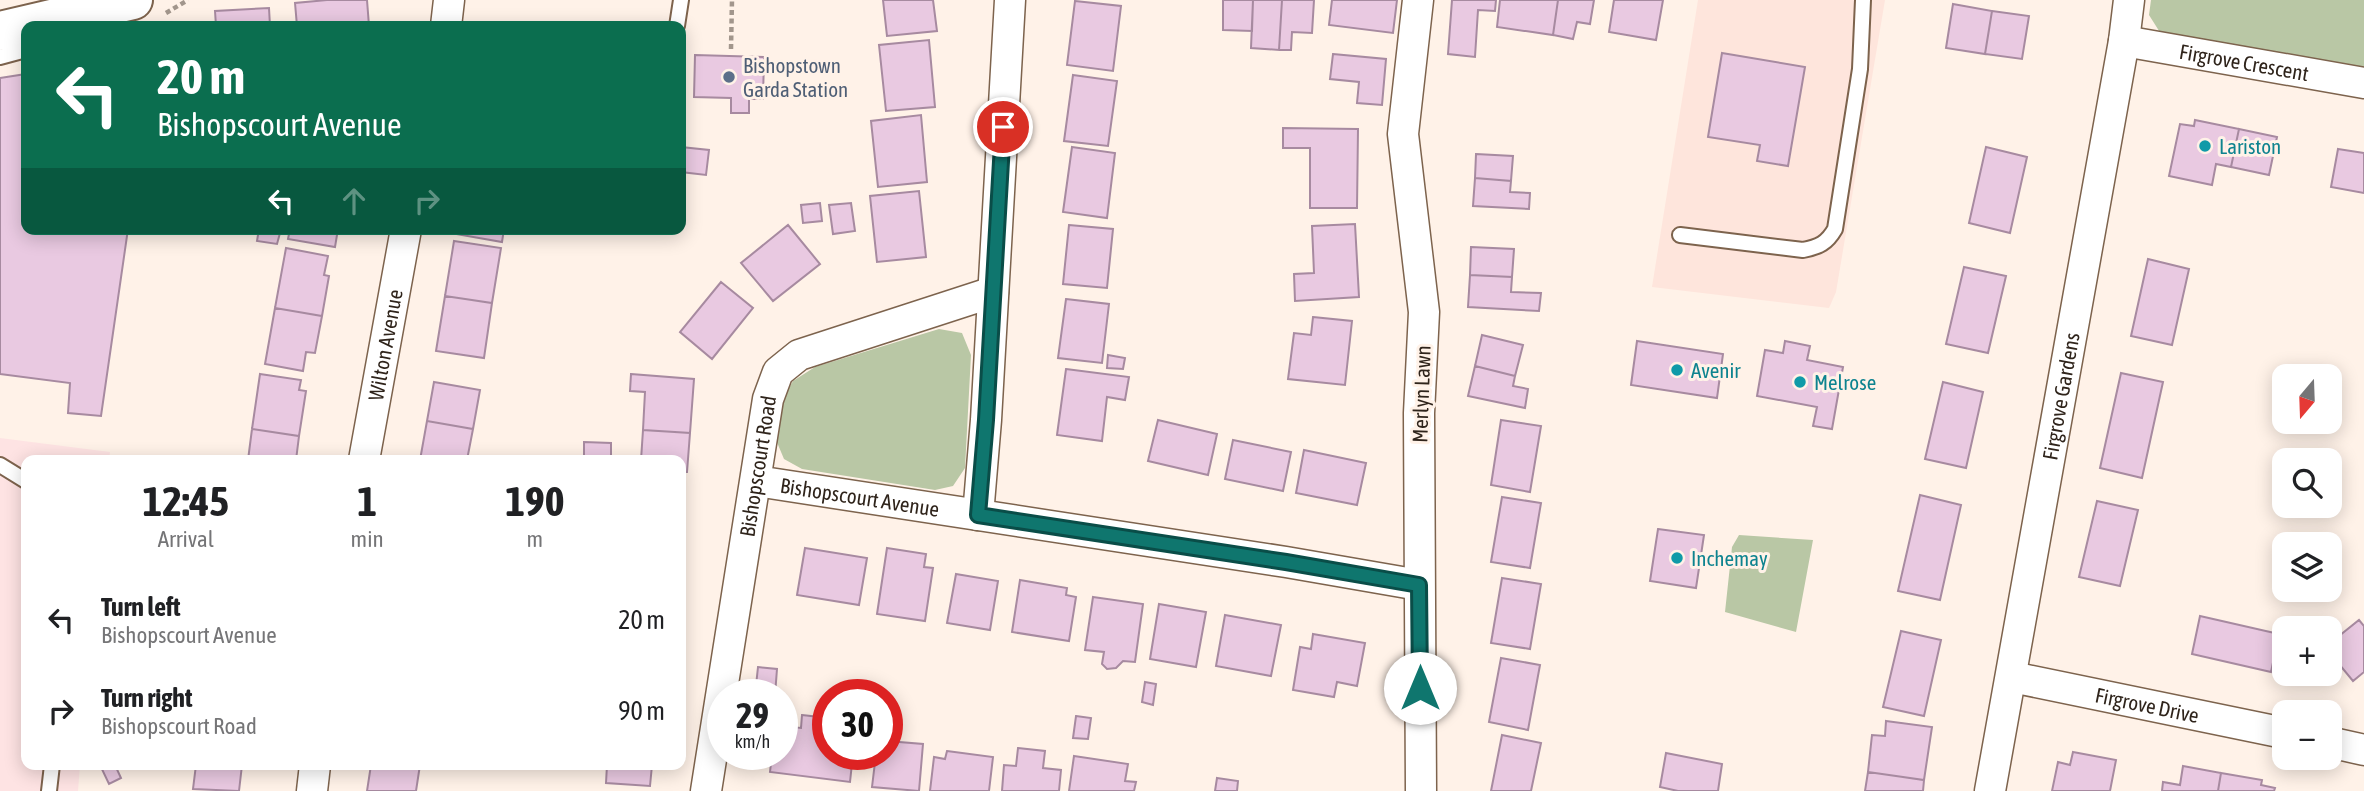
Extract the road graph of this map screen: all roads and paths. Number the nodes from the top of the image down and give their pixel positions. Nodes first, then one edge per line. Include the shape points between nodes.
1 (133, 0) edge
2 (449, 0) edge
3 (681, 0) edge
4 (732, 0) edge
5 (1010, 0) edge
6 (1418, 0) edge
7 (1863, 0) edge
8 (2129, 0) edge
9 (80, 18) edge
10 (60, 21) edge
11 (447, 21) edge
12 (678, 21) edge
13 (21, 27) edge
14 (0, 30) edge
15 (2124, 41) junction
16 (731, 49) dead end
17 (21, 51) edge
18 (0, 57) edge
19 (2364, 83) edge
20 (405, 235) edge
21 (1681, 235) dead end
22 (993, 292) junction
23 (365, 455) edge
24 (0, 464) edge
25 (21, 478) edge
26 (756, 481) junction
27 (978, 515) junction
28 (1419, 585) junction
29 (2012, 677) junction
30 (2272, 731) edge
31 (2342, 746) edge
32 (2364, 750) edge
33 (51, 770) edge
34 (314, 770) edge
35 (49, 791) edge
36 (312, 791) edge
37 (706, 791) edge
38 (1421, 791) edge
39 (1990, 791) edge

1 - 9 main road
2 - 11 street
3 - 12 lane
4 - 16 path
5 - 22 street
6 - 28 street, Merlyn Lawn via 1403,134 1424,312
7 - 21 lane via 1860,69 1835,229 1828,242 1803,250
8 - 15 street, Firgrove Gardens
9 - 10 main road
13 - 14 main road
15 - 19 street, Firgrove Crescent
15 - 29 street, Firgrove Gardens
17 - 18 lane
20 - 23 street, Wilton Avenue
22 - 26 street, Bishopscourt Road via 799,355 787,363 778,372 768,399
22 - 27 street
24 - 25 lane
26 - 27 street, Bishopscourt Avenue
26 - 37 street, Bishopscourt Road
27 - 28 street, Bishopscourt Avenue
28 - 38 street, Merlyn Lawn
29 - 30 street, Firgrove Drive
29 - 39 street, Firgrove Gardens
31 - 32 street
33 - 35 lane
34 - 36 street

